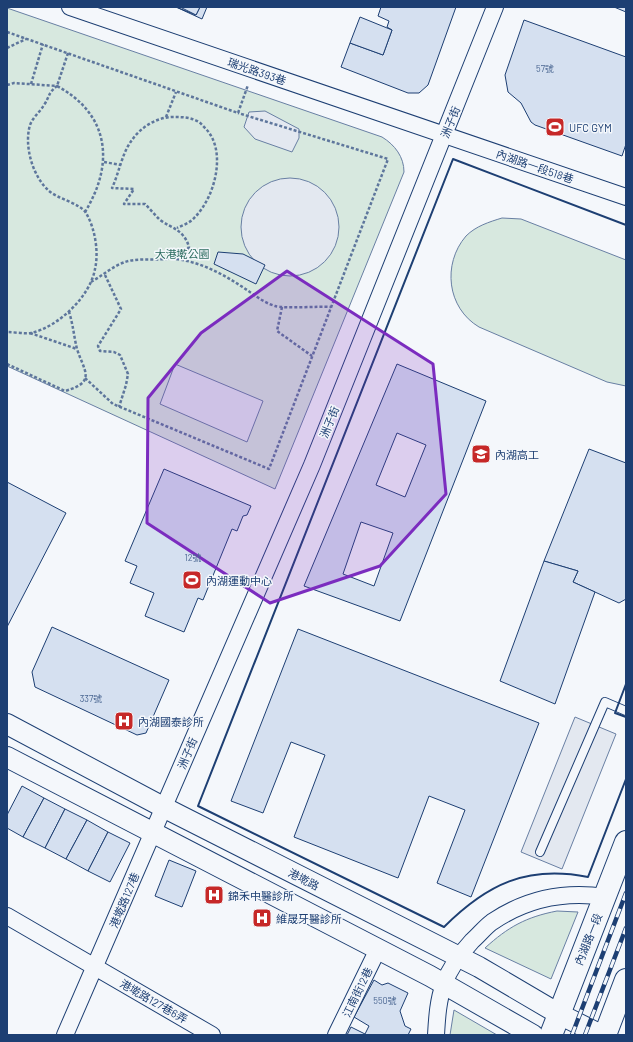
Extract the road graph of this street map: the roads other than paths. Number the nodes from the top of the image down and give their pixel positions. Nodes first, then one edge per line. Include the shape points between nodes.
1 (70, 7) edge
2 (495, 7) edge
3 (444, 134) junction
4 (626, 197) edge
5 (626, 710) edge
6 (7, 724) edge
7 (7, 757) edge
8 (163, 807) junction
9 (154, 833) junction
10 (626, 842) edge
11 (540, 852) dead end
12 (605, 897) junction
13 (7, 916) edge
14 (378, 949) junction
15 (458, 957) junction
16 (96, 967) junction
17 (626, 980) edge
18 (444, 984) junction
19 (559, 1014) junction
20 (65, 1035) edge
21 (212, 1035) edge
22 (336, 1035) edge
23 (436, 1035) edge
24 (533, 1035) edge
25 (551, 1035) edge
26 (601, 1035) edge
27 (605, 1035) edge

1 - 3 street, 瑞光路393巷
2 - 3 street, 洲子街
3 - 4 street, 內湖路一段518巷
3 - 8 street, 洲子街 via 312,465
5 - 11 lane via 605,702
6 - 8 street, 港墘路
7 - 9 street
8 - 9 street, 洲子街
8 - 15 street, 港墘路
9 - 14 street
9 - 16 street, 港墘路127巷
10 - 12 main road, 內湖路一段
12 - 15 street via 555,896 521,905 490,923
12 - 19 main road, 內湖路一段
13 - 16 street
14 - 18 street
14 - 22 street, 江南街12巷
15 - 18 street
15 - 19 street, 港墘路 via 526,993
16 - 20 street, 港墘路127巷
16 - 21 street, 港墘路127巷6弄
17 - 27 main road
18 - 23 street via 437,1012
18 - 24 street
19 - 25 main road, 內湖路一段
19 - 26 street, 港墘路

